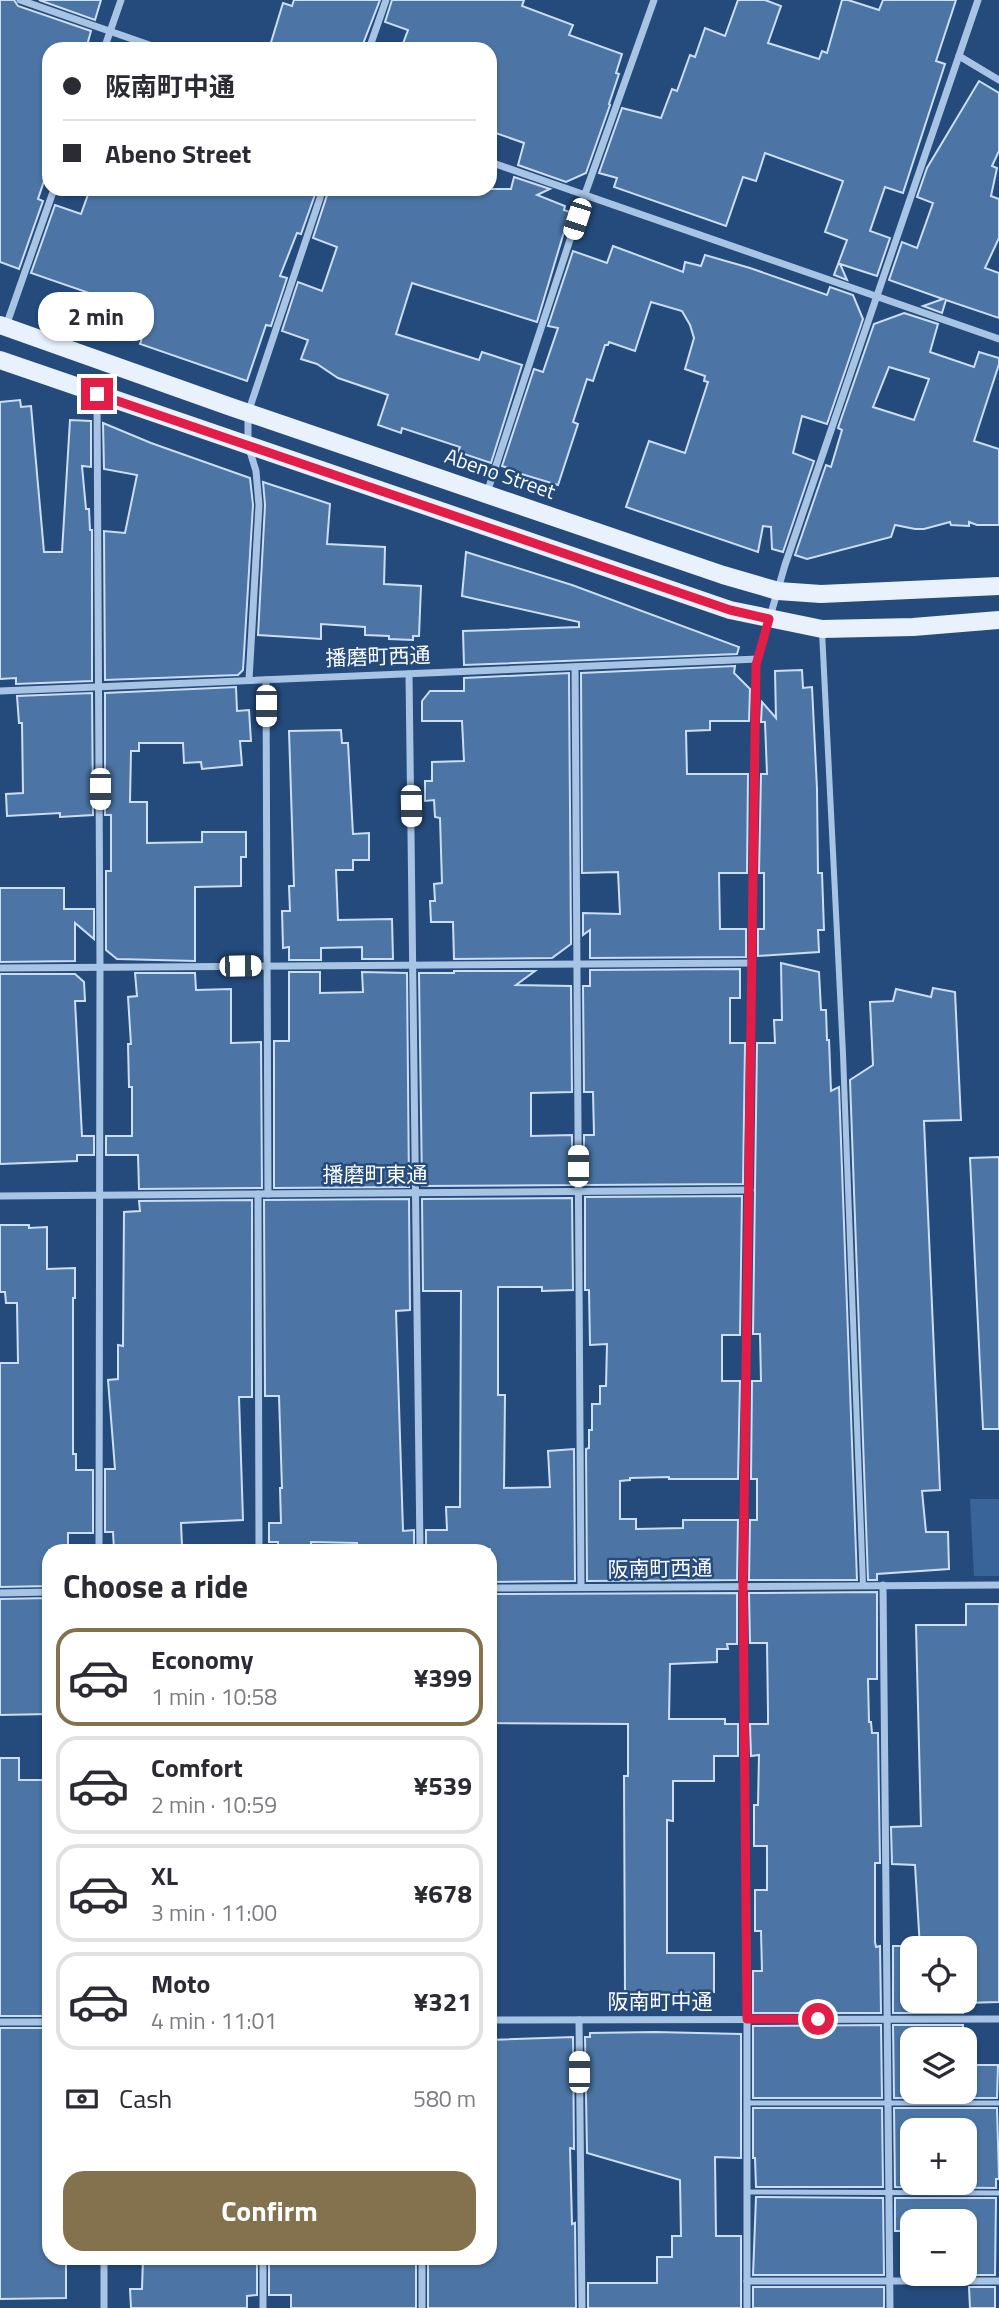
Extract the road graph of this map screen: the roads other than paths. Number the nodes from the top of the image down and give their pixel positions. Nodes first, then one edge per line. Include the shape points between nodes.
1 (20, 0) edge
2 (121, 0) edge
3 (386, 0) edge
4 (654, 0) edge
5 (978, 0) edge
6 (110, 31) junction
7 (106, 42) edge
8 (141, 42) edge
9 (371, 42) edge
10 (959, 56) junction
11 (999, 80) edge
12 (497, 164) edge
13 (585, 194) junction
14 (51, 196) edge
15 (321, 196) edge
16 (878, 296) junction
17 (3, 326) edge
18 (999, 340) edge
19 (0, 360) edge
20 (97, 394) junction
21 (248, 413) junction
22 (248, 445) junction
23 (487, 494) junction
24 (999, 586) edge
25 (778, 591) junction
26 (769, 619) junction
27 (999, 620) edge
28 (822, 629) junction
29 (758, 659) junction
30 (575, 667) junction
31 (409, 674) junction
32 (249, 680) junction
33 (266, 680) junction
34 (99, 687) junction
35 (0, 691) edge
36 (752, 963) junction
37 (412, 964) junction
38 (577, 964) junction
39 (268, 965) junction
40 (0, 968) edge
41 (100, 969) junction
42 (750, 1190) junction
43 (578, 1191) junction
44 (415, 1193) junction
45 (258, 1194) junction
46 (268, 1194) junction
47 (100, 1195) junction
48 (0, 1196) edge
49 (99, 1544) edge
50 (259, 1544) edge
51 (419, 1544) edge
52 (743, 1585) junction
53 (863, 1585) junction
54 (883, 1585) junction
55 (999, 1585) edge
56 (581, 1587) junction
57 (497, 1588) edge
58 (42, 1592) edge
59 (0, 1593) edge
60 (747, 2019) junction
61 (888, 2019) junction
62 (999, 2019) edge
63 (497, 2020) edge
64 (579, 2020) junction
65 (0, 2022) edge
66 (42, 2022) edge
67 (747, 2103) junction
68 (888, 2103) junction
69 (999, 2103) edge
70 (747, 2192) junction
71 (889, 2193) junction
72 (999, 2193) edge
73 (104, 2265) edge
74 (263, 2265) edge
75 (422, 2265) edge
76 (747, 2281) junction
77 (999, 2281) edge
78 (890, 2282) junction
79 (104, 2308) edge
80 (263, 2308) edge
81 (422, 2308) edge
82 (582, 2308) edge
83 (747, 2308) edge
84 (890, 2308) edge

1 - 6 street
2 - 6 street
3 - 9 street
4 - 13 street
5 - 10 street
6 - 7 street
6 - 8 street
10 - 11 street
10 - 16 street
12 - 13 street
13 - 16 street
13 - 23 street
14 - 17 street
15 - 21 street
16 - 18 street
16 - 25 street
17 - 21 main road, Abeno Street
19 - 20 main road
20 - 22 main road
20 - 34 street
21 - 22 street
21 - 23 main road, Abeno Street
22 - 26 main road via 730,610
22 - 32 street via 259,505
23 - 25 main road, Abeno Street
24 - 25 main road, Abeno Street via 821,594
25 - 26 street
26 - 28 main road
26 - 29 street
27 - 28 main road
28 - 53 street
29 - 30 street, 播磨町西通
29 - 36 street
30 - 31 street, 播磨町西通
30 - 38 street
31 - 33 street, 播磨町西通
31 - 37 street
32 - 33 street, 播磨町西通
32 - 34 street, 播磨町西通
33 - 39 street
34 - 35 street, 播磨町西通
34 - 41 street
36 - 38 street
36 - 42 street
37 - 38 street
37 - 39 street
37 - 44 street
38 - 43 street
39 - 41 street
39 - 46 street
40 - 41 street
41 - 47 street
42 - 43 street, 播磨町東通
42 - 52 street
43 - 44 street, 播磨町東通
43 - 56 street
44 - 46 street, 播磨町東通
44 - 51 street
45 - 46 street, 播磨町東通
45 - 47 street, 播磨町東通
45 - 50 street
47 - 48 street, 播磨町東通
47 - 49 street
52 - 53 street, 阪南町西通
52 - 56 street, 阪南町西通
52 - 60 street
53 - 54 street, 阪南町西通
54 - 55 street, 阪南町西通
54 - 61 street
56 - 57 street, 阪南町西通
58 - 59 street
60 - 61 street, 阪南町中通
60 - 64 street, 阪南町中通
60 - 67 street
61 - 62 street, 阪南町中通
61 - 68 street
63 - 64 street, 阪南町中通
64 - 82 street
65 - 66 street
67 - 68 lane
67 - 70 street
68 - 69 lane
68 - 71 street
70 - 71 lane
70 - 76 street
71 - 72 lane
71 - 78 street
73 - 79 street
74 - 80 street
75 - 81 street
76 - 78 street
76 - 83 street
77 - 78 street
78 - 84 street

